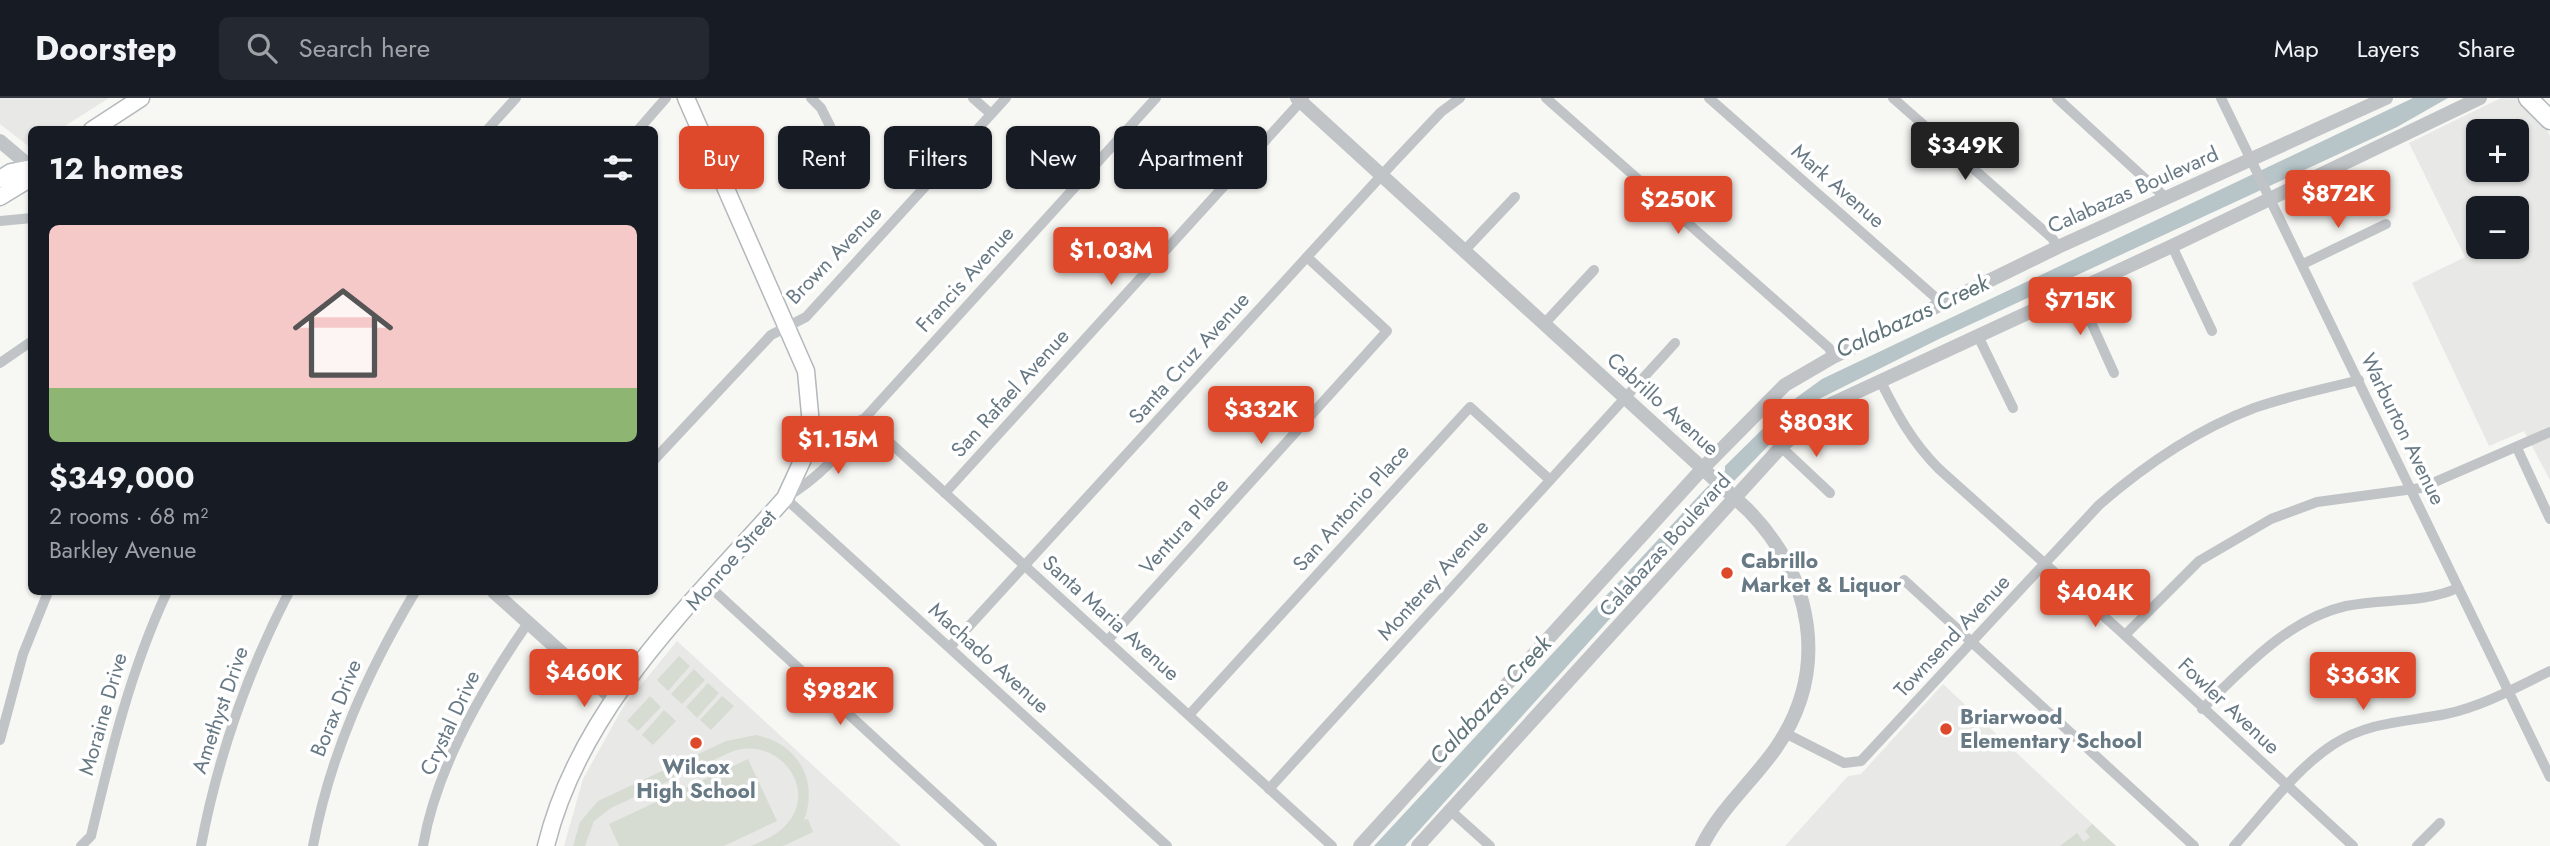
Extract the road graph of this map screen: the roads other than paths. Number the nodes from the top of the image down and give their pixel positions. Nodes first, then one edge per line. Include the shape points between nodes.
1 (141, 98) edge
2 (516, 98) edge
3 (666, 98) edge
4 (686, 98) edge
5 (811, 98) edge
6 (973, 98) edge
7 (1006, 98) edge
8 (1156, 98) edge
9 (1460, 98) edge
10 (1546, 98) edge
11 (1709, 98) edge
12 (1893, 98) edge
13 (2057, 98) edge
14 (2221, 98) edge
15 (2386, 98) edge
16 (2480, 98) edge
17 (2528, 98) edge
18 (2543, 98) edge
19 (1301, 99) edge
20 (2450, 104) edge
21 (991, 114) junction
22 (2550, 114) edge
23 (2550, 120) edge
24 (98, 126) edge
25 (491, 126) edge
26 (642, 126) edge
27 (830, 126) dead end
28 (0, 141) edge
29 (28, 165) edge
30 (2255, 166) junction
31 (28, 169) edge
32 (28, 174) edge
33 (1382, 176) junction
34 (0, 179) edge
35 (2268, 193) junction
36 (0, 197) edge
37 (1515, 197) dead end
38 (2166, 198) junction
39 (28, 219) edge
40 (0, 221) edge
41 (2386, 224) dead end
42 (2172, 246) junction
43 (2058, 247) junction
44 (1464, 251) junction
45 (1307, 257) junction
46 (2303, 264) junction
47 (1594, 270) dead end
48 (2076, 289) junction
49 (1939, 305) junction
50 (1544, 324) junction
51 (788, 326) junction
52 (2212, 331) dead end
53 (1979, 336) junction
54 (1675, 343) dead end
55 (28, 344) edge
56 (1833, 356) junction
57 (0, 363) edge
58 (2114, 373) dead end
59 (1880, 380) junction
60 (2359, 380) junction
61 (1625, 397) junction
62 (2013, 408) dead end
63 (861, 421) junction
64 (811, 425) junction
65 (2550, 432) edge
66 (1781, 447) junction
67 (2517, 448) junction
68 (658, 456) edge
69 (1703, 468) junction
70 (1550, 480) junction
71 (2411, 489) junction
72 (1726, 490) junction
73 (945, 493) junction
74 (1830, 493) dead end
75 (785, 498) junction
76 (2550, 519) edge
77 (2045, 563) junction
78 (1026, 567) junction
79 (1904, 580) dead end
80 (708, 585) junction
81 (2458, 588) junction
82 (47, 595) edge
83 (166, 595) edge
84 (287, 595) edge
85 (413, 595) edge
86 (497, 595) edge
87 (528, 623) junction
88 (2125, 635) junction
89 (1107, 641) junction
90 (1972, 643) junction
91 (950, 648) junction
92 (2550, 671) edge
93 (2509, 691) junction
94 (612, 698) junction
95 (2202, 709) junction
96 (1189, 715) junction
97 (1785, 733) junction
98 (0, 740) edge
99 (2550, 777) edge
100 (2288, 787) junction
101 (1269, 789) junction
102 (1451, 811) junction
103 (2440, 823) dead end
104 (81, 846) edge
105 (201, 846) edge
106 (313, 846) edge
107 (423, 846) edge
108 (546, 846) edge
109 (992, 846) edge
110 (1167, 846) edge
111 (1332, 846) edge
112 (1360, 846) edge
113 (1418, 846) edge
114 (1490, 846) edge
115 (1702, 846) edge
116 (2194, 846) edge
117 (2234, 846) edge
118 (2353, 846) edge
119 (2417, 846) edge

1 - 24 main road
2 - 25 street
3 - 26 street
4 - 51 main road, Monroe Street
5 - 27 street
6 - 21 street
7 - 21 street, Brown Avenue
8 - 63 street, Francis Avenue
9 - 33 street, Santa Cruz Avenue via 1441,112
10 - 56 street
11 - 49 street, Mark Avenue
12 - 43 street
13 - 38 street
14 - 30 street, Warburton Avenue
15 - 30 street, Calabazas Boulevard
16 - 20 street, Calabazas Boulevard
17 - 23 main road
18 - 22 main road
19 - 33 street, Cabrillo Avenue
19 - 73 street, San Rafael Avenue
20 - 35 street, Calabazas Boulevard
21 - 51 street, Brown Avenue via 806,317
28 - 29 street
30 - 35 street, Warburton Avenue
30 - 38 street, Calabazas Boulevard
31 - 34 main road
32 - 36 main road via 23,183
33 - 44 street, Cabrillo Avenue
33 - 45 street, Santa Cruz Avenue
35 - 42 street, Calabazas Boulevard
35 - 46 street, Warburton Avenue
37 - 44 street
38 - 43 street, Calabazas Boulevard
39 - 40 street
41 - 46 street
42 - 48 street, Calabazas Boulevard
42 - 52 street
43 - 49 street, Calabazas Boulevard
44 - 50 street, Cabrillo Avenue
45 - 78 street, Santa Cruz Avenue
45 - 89 street, Ventura Place via 1387,331
46 - 60 street, Warburton Avenue
47 - 50 street
48 - 53 street, Calabazas Boulevard
48 - 58 street
49 - 56 street, Calabazas Boulevard
50 - 61 street, Cabrillo Avenue
51 - 64 main road, Monroe Street via 806,371
51 - 68 street, Brown Avenue via 771,335
53 - 59 street, Calabazas Boulevard
53 - 62 street
54 - 61 street, Monterey Avenue
55 - 57 street
56 - 69 street, Calabazas Boulevard via 1785,385
59 - 66 street, Calabazas Boulevard via 1829,405
59 - 77 street, Fowler Avenue via 1917,447
60 - 71 street, Warburton Avenue
60 - 77 street, Townsend Avenue via 2256,407 2171,449 2099,505
61 - 69 street, Cabrillo Avenue
61 - 70 street, Monterey Avenue
63 - 64 street via 830,427
63 - 73 street, Santa Maria Avenue
63 - 75 street, Francis Avenue via 810,483
64 - 75 main road, Monroe Street via 803,458
65 - 67 street
66 - 72 street, Calabazas Boulevard
66 - 74 street
67 - 71 street
67 - 76 street
69 - 72 street, Cabrillo Avenue
69 - 112 street, Calabazas Boulevard
70 - 96 street, San Antonio Place via 1469,407
70 - 101 street, Monterey Avenue
71 - 81 street, Warburton Avenue
71 - 88 street via 2317,502 2271,519 2199,561
72 - 97 street, Cabrillo Avenue via 1764,526 1786,558 1805,609 1810,637 1807,664 1800,699
72 - 102 street, Calabazas Boulevard
73 - 78 street, Santa Maria Avenue
75 - 80 main road, Monroe Street
75 - 91 street, Machado Avenue
77 - 88 street, Fowler Avenue
77 - 90 street, Townsend Avenue
78 - 89 street, Santa Maria Avenue
78 - 91 street, Santa Cruz Avenue
79 - 90 street
80 - 94 main road, Monroe Street
80 - 109 street
81 - 93 street, Warburton Avenue
81 - 95 street via 2415,601 2343,607 2308,620 2267,648
82 - 98 street via 23,654
83 - 104 street, Moraine Drive via 145,637 118,717 91,836
84 - 105 street, Amethyst Drive via 236,710
85 - 106 street, Borax Drive via 382,649 347,726 322,799
86 - 87 street
87 - 94 street
87 - 107 street, Crystal Drive via 476,706 445,777
88 - 95 street, Fowler Avenue
89 - 96 street, Santa Maria Avenue
90 - 97 street, Townsend Avenue via 1861,761 1844,763
90 - 116 street
91 - 110 street, Machado Avenue
92 - 93 street
93 - 99 street, Warburton Avenue
93 - 100 street via 2447,713 2378,723 2350,735 2318,756
94 - 108 main road, Monroe Street via 571,776
95 - 100 street, Fowler Avenue
96 - 101 street, Santa Maria Avenue
97 - 115 street, Cabrillo Avenue
100 - 117 street
100 - 118 street, Fowler Avenue
101 - 111 street, Santa Maria Avenue
102 - 113 street, Calabazas Boulevard
102 - 114 street
103 - 119 street

